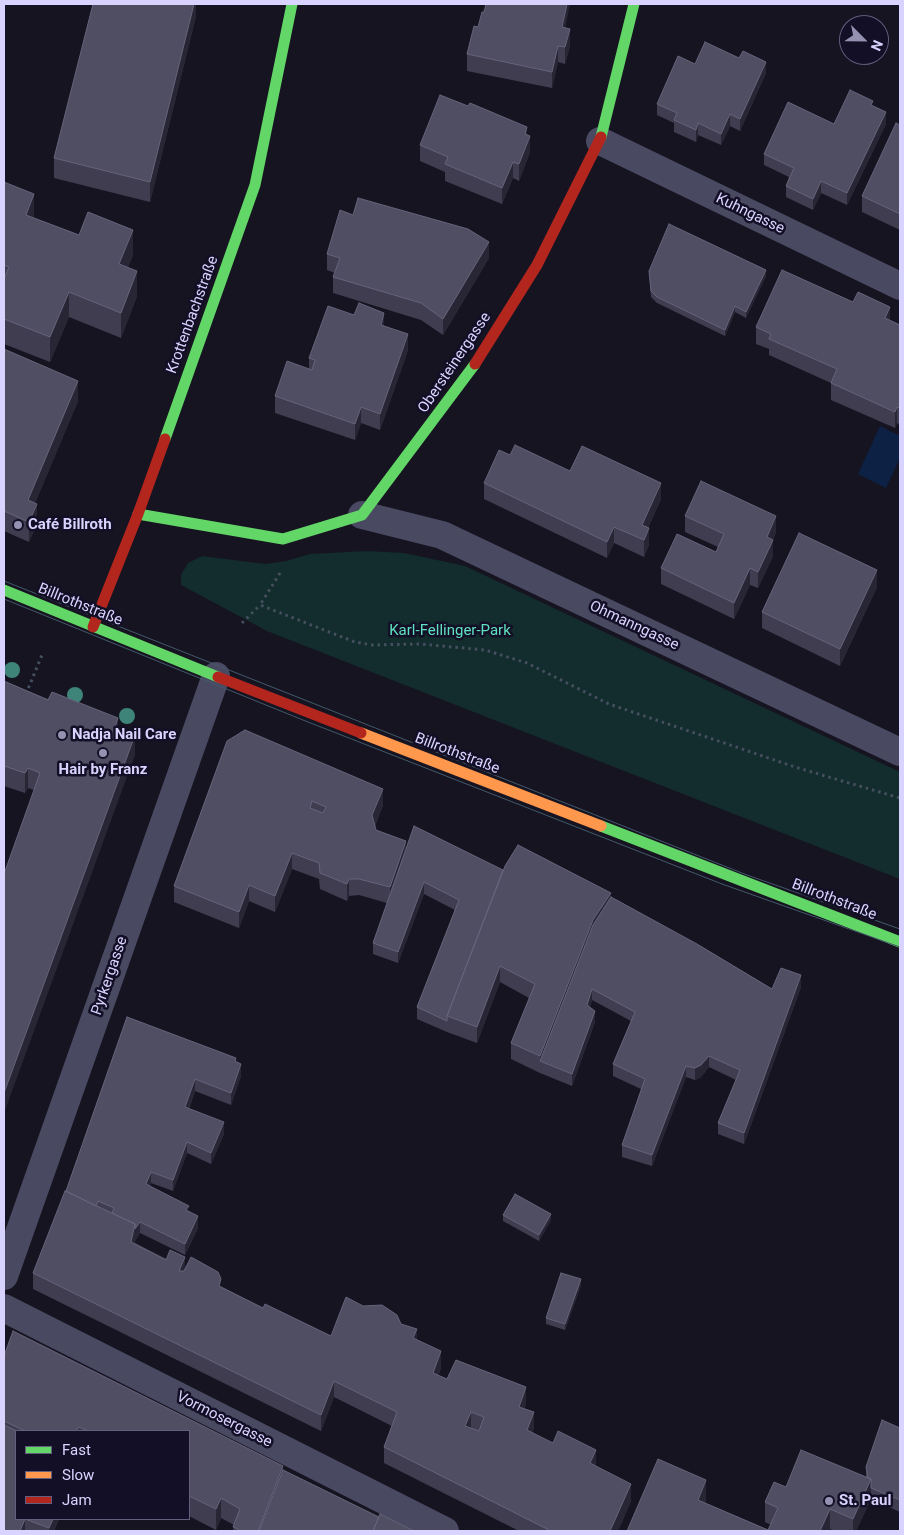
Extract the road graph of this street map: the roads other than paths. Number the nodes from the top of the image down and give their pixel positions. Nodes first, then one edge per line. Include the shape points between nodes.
1 (292, 4) edge
2 (634, 4) edge
3 (600, 141) junction
4 (900, 286) edge
5 (138, 514) junction
6 (362, 516) junction
7 (4, 590) edge
8 (92, 627) junction
9 (216, 676) junction
10 (900, 752) edge
11 (900, 942) edge
12 (4, 1276) edge
13 (4, 1308) edge
14 (445, 1531) edge

1 - 5 main road, Krottenbachstraße via 255,185
2 - 3 main road, Obersteinergasse
3 - 4 street, Kuhngasse
3 - 6 main road, Obersteinergasse via 537,265 468,376
5 - 6 main road via 283,539
5 - 8 main road, Krottenbachstraße
6 - 10 street, Ohmanngasse via 442,535
7 - 8 main road, Billrothstraße
8 - 9 main road, Billrothstraße
9 - 11 main road, Billrothstraße
9 - 12 street, Pyrkergasse
13 - 14 street, Vormosergasse

